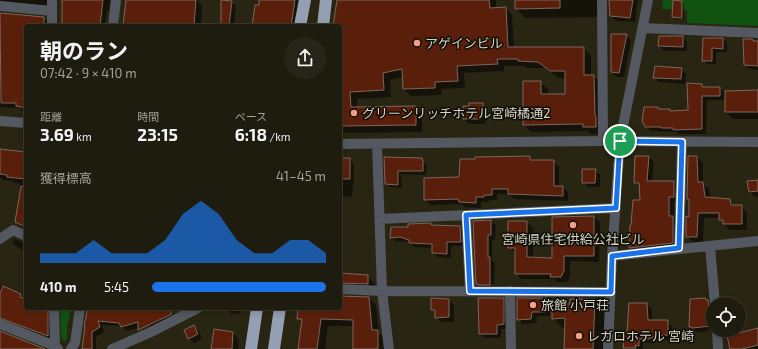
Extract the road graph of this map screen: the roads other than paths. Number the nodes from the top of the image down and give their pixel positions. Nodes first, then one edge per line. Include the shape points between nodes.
1 (52, 0) edge
2 (116, 0) edge
3 (305, 0) edge
4 (326, 0) edge
5 (602, 0) edge
6 (648, 0) edge
7 (0, 6) edge
8 (52, 11) junction
9 (52, 24) edge
10 (113, 24) edge
11 (300, 24) edge
12 (323, 24) edge
13 (643, 28) junction
14 (758, 33) edge
15 (0, 121) edge
16 (24, 123) edge
17 (603, 141) junction
18 (620, 141) junction
19 (682, 142) junction
20 (758, 142) edge
21 (342, 144) edge
22 (377, 144) junction
23 (616, 208) junction
24 (466, 215) junction
25 (380, 219) junction
26 (24, 235) edge
27 (0, 239) edge
28 (758, 241) edge
29 (710, 246) junction
30 (679, 248) junction
31 (612, 256) junction
32 (342, 288) edge
33 (382, 291) junction
34 (470, 291) junction
35 (510, 292) junction
36 (611, 292) junction
37 (714, 297) edge
38 (54, 310) edge
39 (80, 310) edge
40 (194, 310) edge
41 (257, 310) edge
42 (280, 310) edge
43 (0, 324) edge
44 (717, 337) edge
45 (56, 347) edge
46 (71, 349) edge
47 (112, 349) edge
48 (251, 349) edge
49 (274, 349) edge
50 (389, 349) edge
51 (511, 349) edge
52 (608, 349) edge
53 (718, 349) edge

1 - 8 street
2 - 10 street
3 - 11 highway
4 - 12 highway
5 - 17 street
6 - 13 street
7 - 8 street
8 - 9 street
13 - 14 street
13 - 18 street
15 - 16 street
17 - 18 street
17 - 22 street
18 - 19 street
18 - 23 street
19 - 20 street
19 - 30 street
21 - 22 street
22 - 25 street
23 - 24 street
23 - 31 street
24 - 25 street
24 - 34 street
25 - 33 street
26 - 27 street via 13,230
28 - 29 street
29 - 30 street
29 - 37 street
30 - 31 street
31 - 36 street
32 - 33 street
33 - 34 street
33 - 50 street
34 - 35 street
35 - 36 street
35 - 51 street
36 - 52 street
38 - 45 street
39 - 46 street via 75,343
40 - 47 street
41 - 48 highway
42 - 49 highway
43 - 45 street
44 - 53 street

